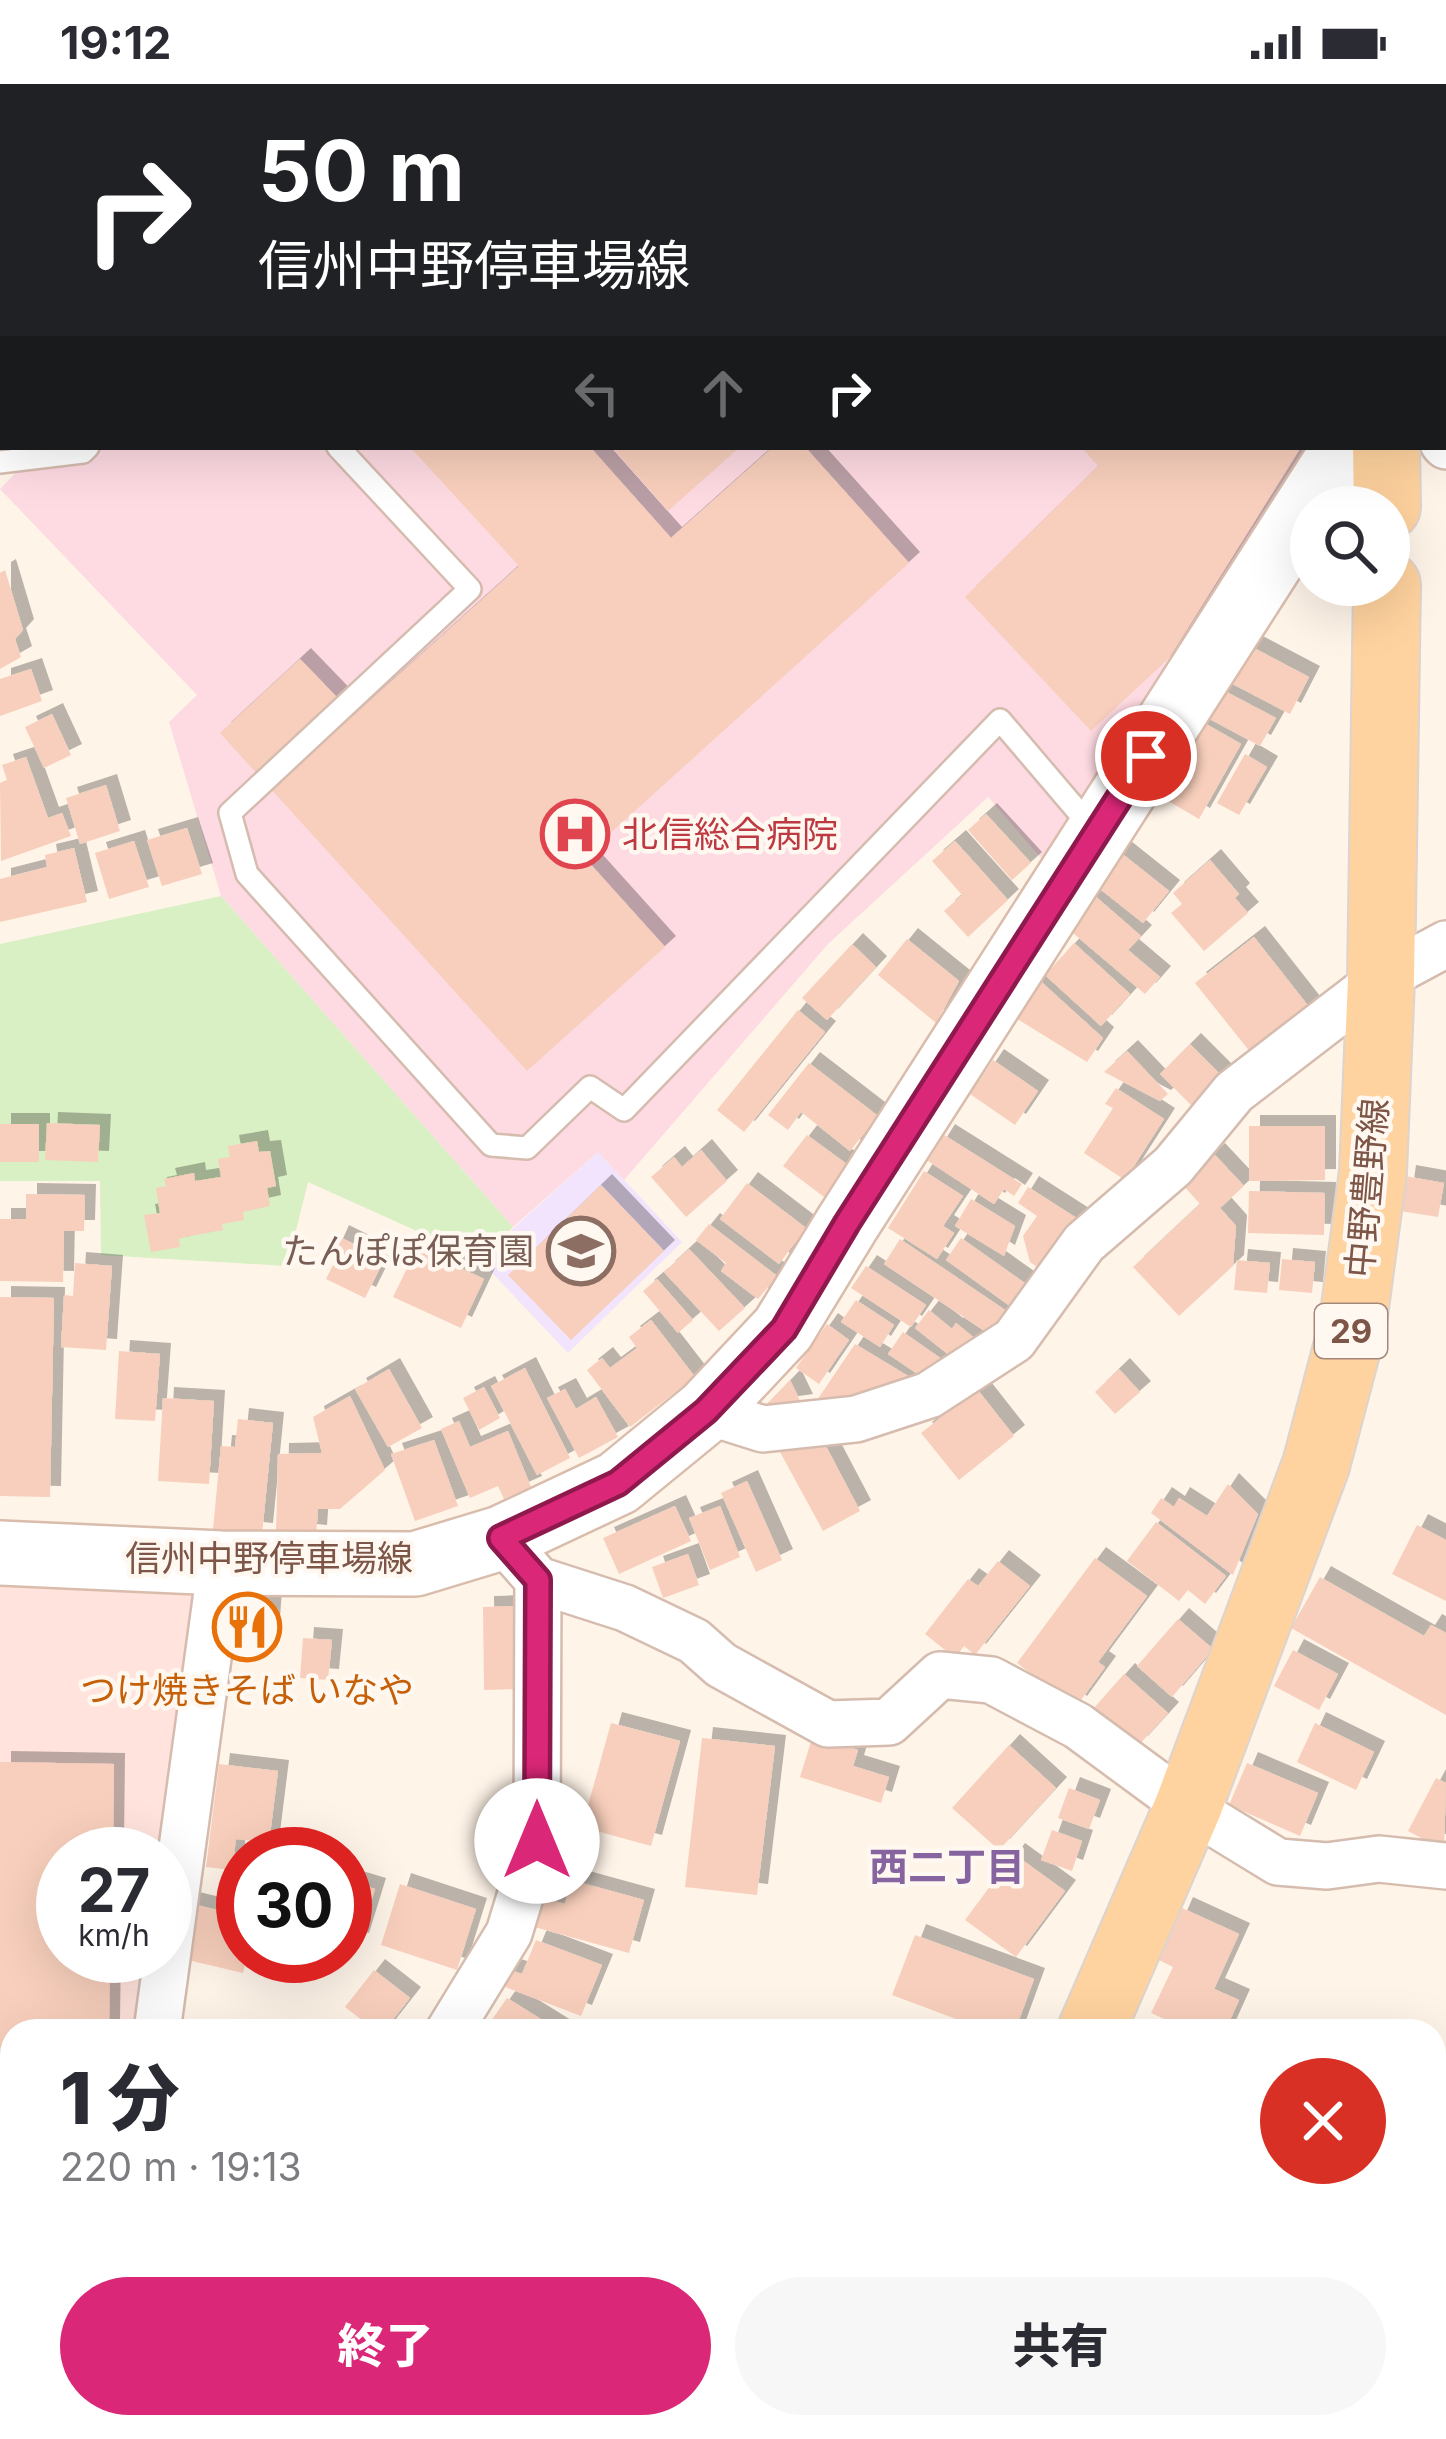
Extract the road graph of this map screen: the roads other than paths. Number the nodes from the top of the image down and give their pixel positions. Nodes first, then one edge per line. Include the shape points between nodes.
1 (85, 450) edge
2 (341, 450) edge
3 (1343, 450) edge
4 (1386, 450) edge
5 (0, 462) edge
6 (1387, 486) edge
7 (1387, 606) edge
8 (1096, 833) junction
9 (1446, 944) edge
10 (1381, 979) junction
11 (706, 1411) junction
12 (0, 1553) edge
13 (519, 1559) junction
14 (221, 1563) junction
15 (1188, 1808) junction
16 (1446, 1866) edge
17 (159, 2019) edge
18 (456, 2019) edge
19 (1096, 2019) edge

1 - 5 lane
2 - 8 lane via 470,589 230,813 247,874 491,1145 527,1148 590,1087 625,1110 1000,720
3 - 8 main road, 信州中野停車場線
4 - 6 main road
7 - 10 main road, 中野豊野線 / 29
8 - 11 main road, 信州中野停車場線 via 784,1329
9 - 10 street
10 - 11 street via 1234,1092 1174,1166 1084,1243 1014,1340 929,1395 856,1419 763,1430
10 - 15 main road, 中野豊野線 / 29 via 1373,1172 1352,1329 1316,1465
11 - 13 main road, 信州中野停車場線
12 - 14 main road, 信州中野停車場線
13 - 14 main road, 信州中野停車場線
13 - 15 street via 694,1641 722,1666 828,1724 889,1722 940,1675 991,1680 1078,1726
13 - 18 street via 537,1841 509,1933
14 - 17 street
15 - 16 street via 1279,1862
15 - 19 main road, 中野豊野線 / 29

